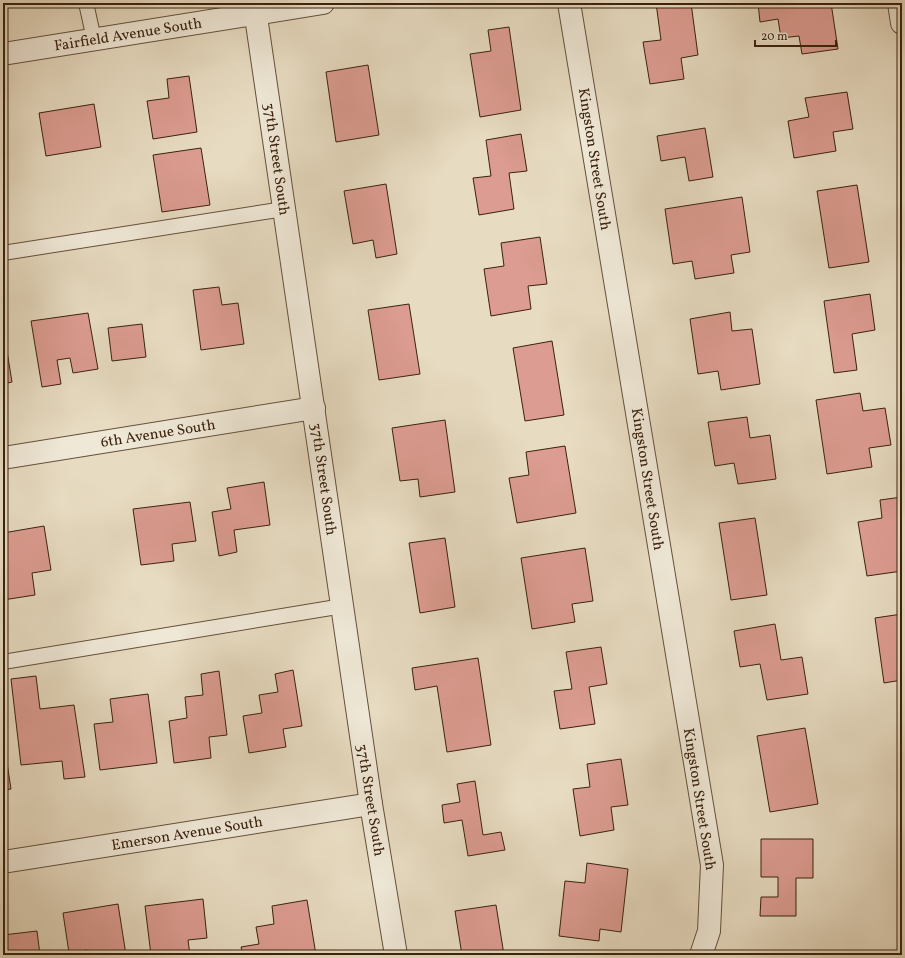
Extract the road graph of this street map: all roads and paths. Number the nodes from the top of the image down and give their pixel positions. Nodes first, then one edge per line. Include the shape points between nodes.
1 (86, 3) edge
2 (323, 3) edge
3 (569, 3) edge
4 (899, 3) edge
5 (255, 8) edge
6 (902, 23) edge
7 (94, 39) junction
8 (3, 54) edge
9 (284, 209) junction
10 (3, 253) edge
11 (314, 408) junction
12 (3, 458) edge
13 (343, 606) junction
14 (3, 662) edge
15 (371, 804) junction
16 (3, 862) edge
17 (396, 955) edge
18 (701, 955) edge

1 - 7 lane
2 - 5 street, Fairfield Avenue South
3 - 18 street, Kingston Street South via 712,865 709,931
4 - 6 street
5 - 7 street, Fairfield Avenue South
5 - 9 street, 37th Street South
7 - 8 street, Fairfield Avenue South
9 - 10 lane
9 - 11 street, 37th Street South
11 - 12 street, 6th Avenue South
11 - 13 street, 37th Street South
13 - 14 lane
13 - 15 street, 37th Street South
15 - 16 street, Emerson Avenue South
15 - 17 street, 37th Street South

